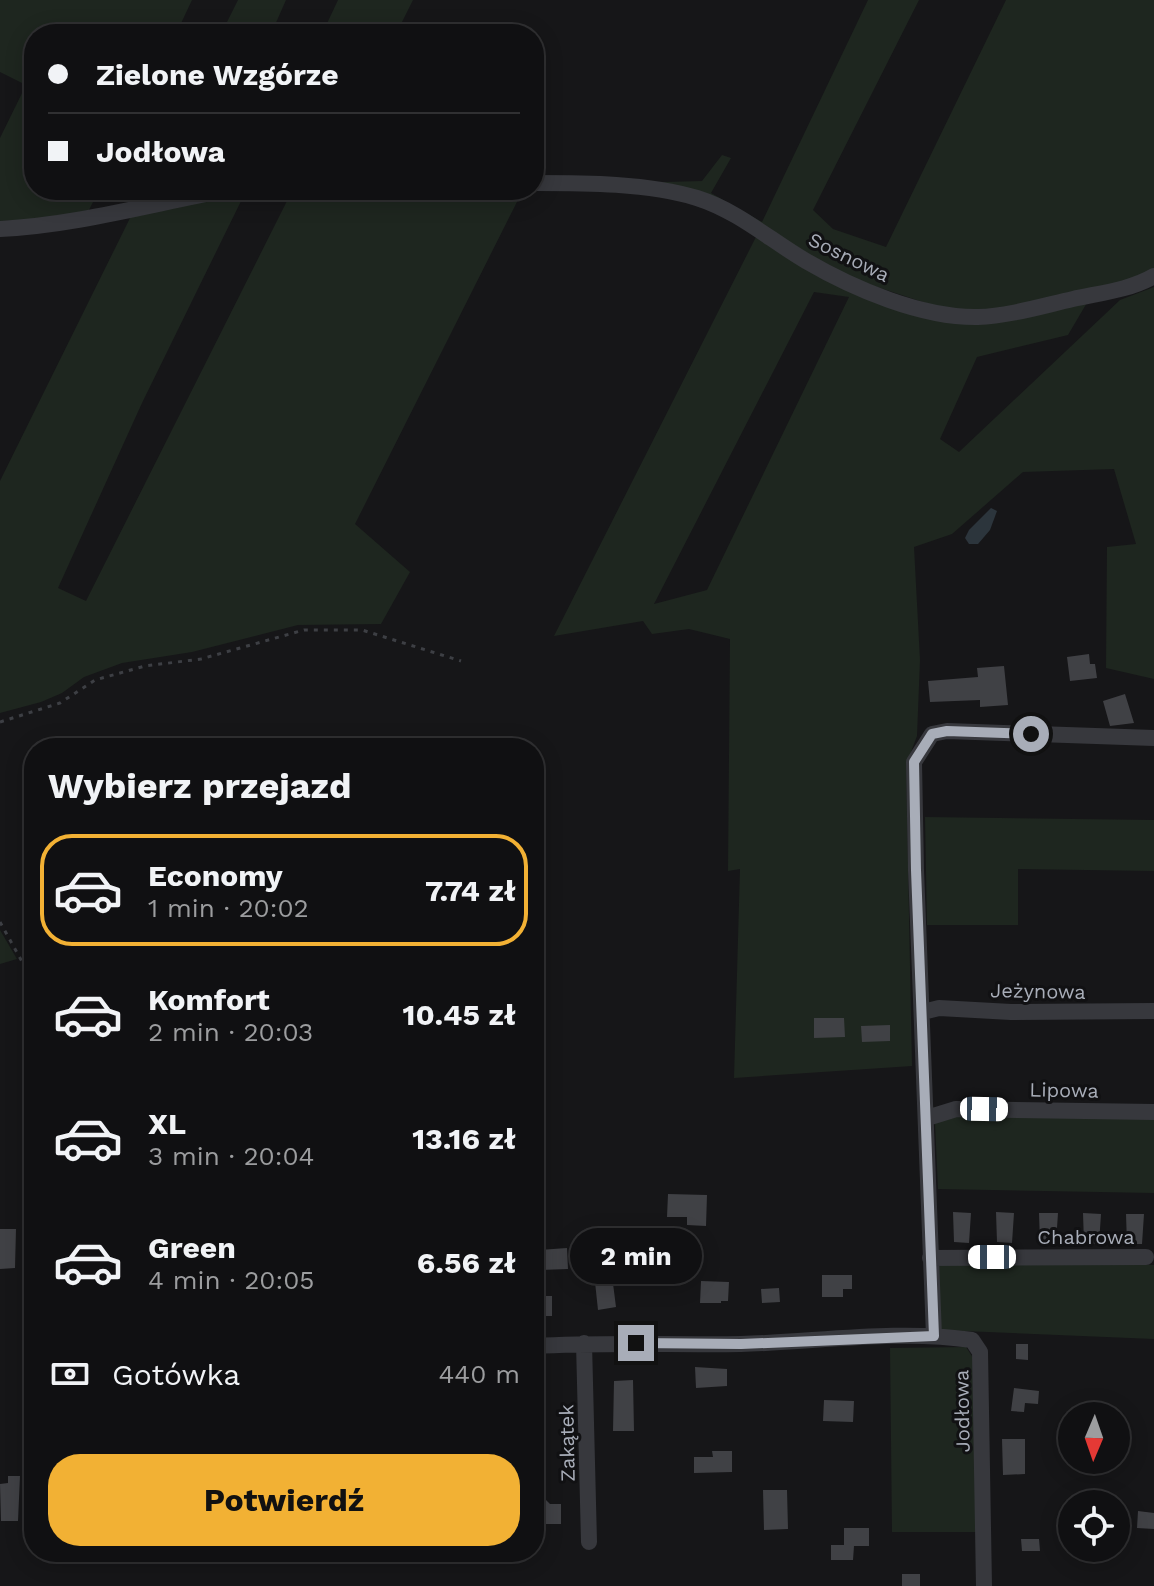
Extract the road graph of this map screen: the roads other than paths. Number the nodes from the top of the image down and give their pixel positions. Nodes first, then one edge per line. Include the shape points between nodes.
1 (544, 184) edge
2 (172, 200) edge
3 (0, 229) edge
4 (1154, 276) edge
5 (1154, 738) edge
6 (1154, 1011) edge
7 (923, 1012) junction
8 (1154, 1112) edge
9 (927, 1118) junction
10 (1146, 1257) dead end
11 (930, 1258) junction
12 (934, 1336) junction
13 (584, 1343) junction
14 (544, 1345) edge
15 (589, 1542) dead end
16 (984, 1586) edge

1 - 4 street, Sosnowa via 655,190 697,198 758,227 820,268 920,310 977,317 1141,284
2 - 3 street via 82,221
5 - 7 street via 932,734 914,762
6 - 7 street, Jeżynowa
7 - 9 street
8 - 9 street, Lipowa via 956,1109
9 - 11 street
10 - 11 street, Chabrowa
11 - 12 street
12 - 13 street, Jodłowa via 741,1344
12 - 16 street, Jodłowa via 972,1340 980,1352
13 - 14 street, Jodłowa
13 - 15 street, Zakątek

